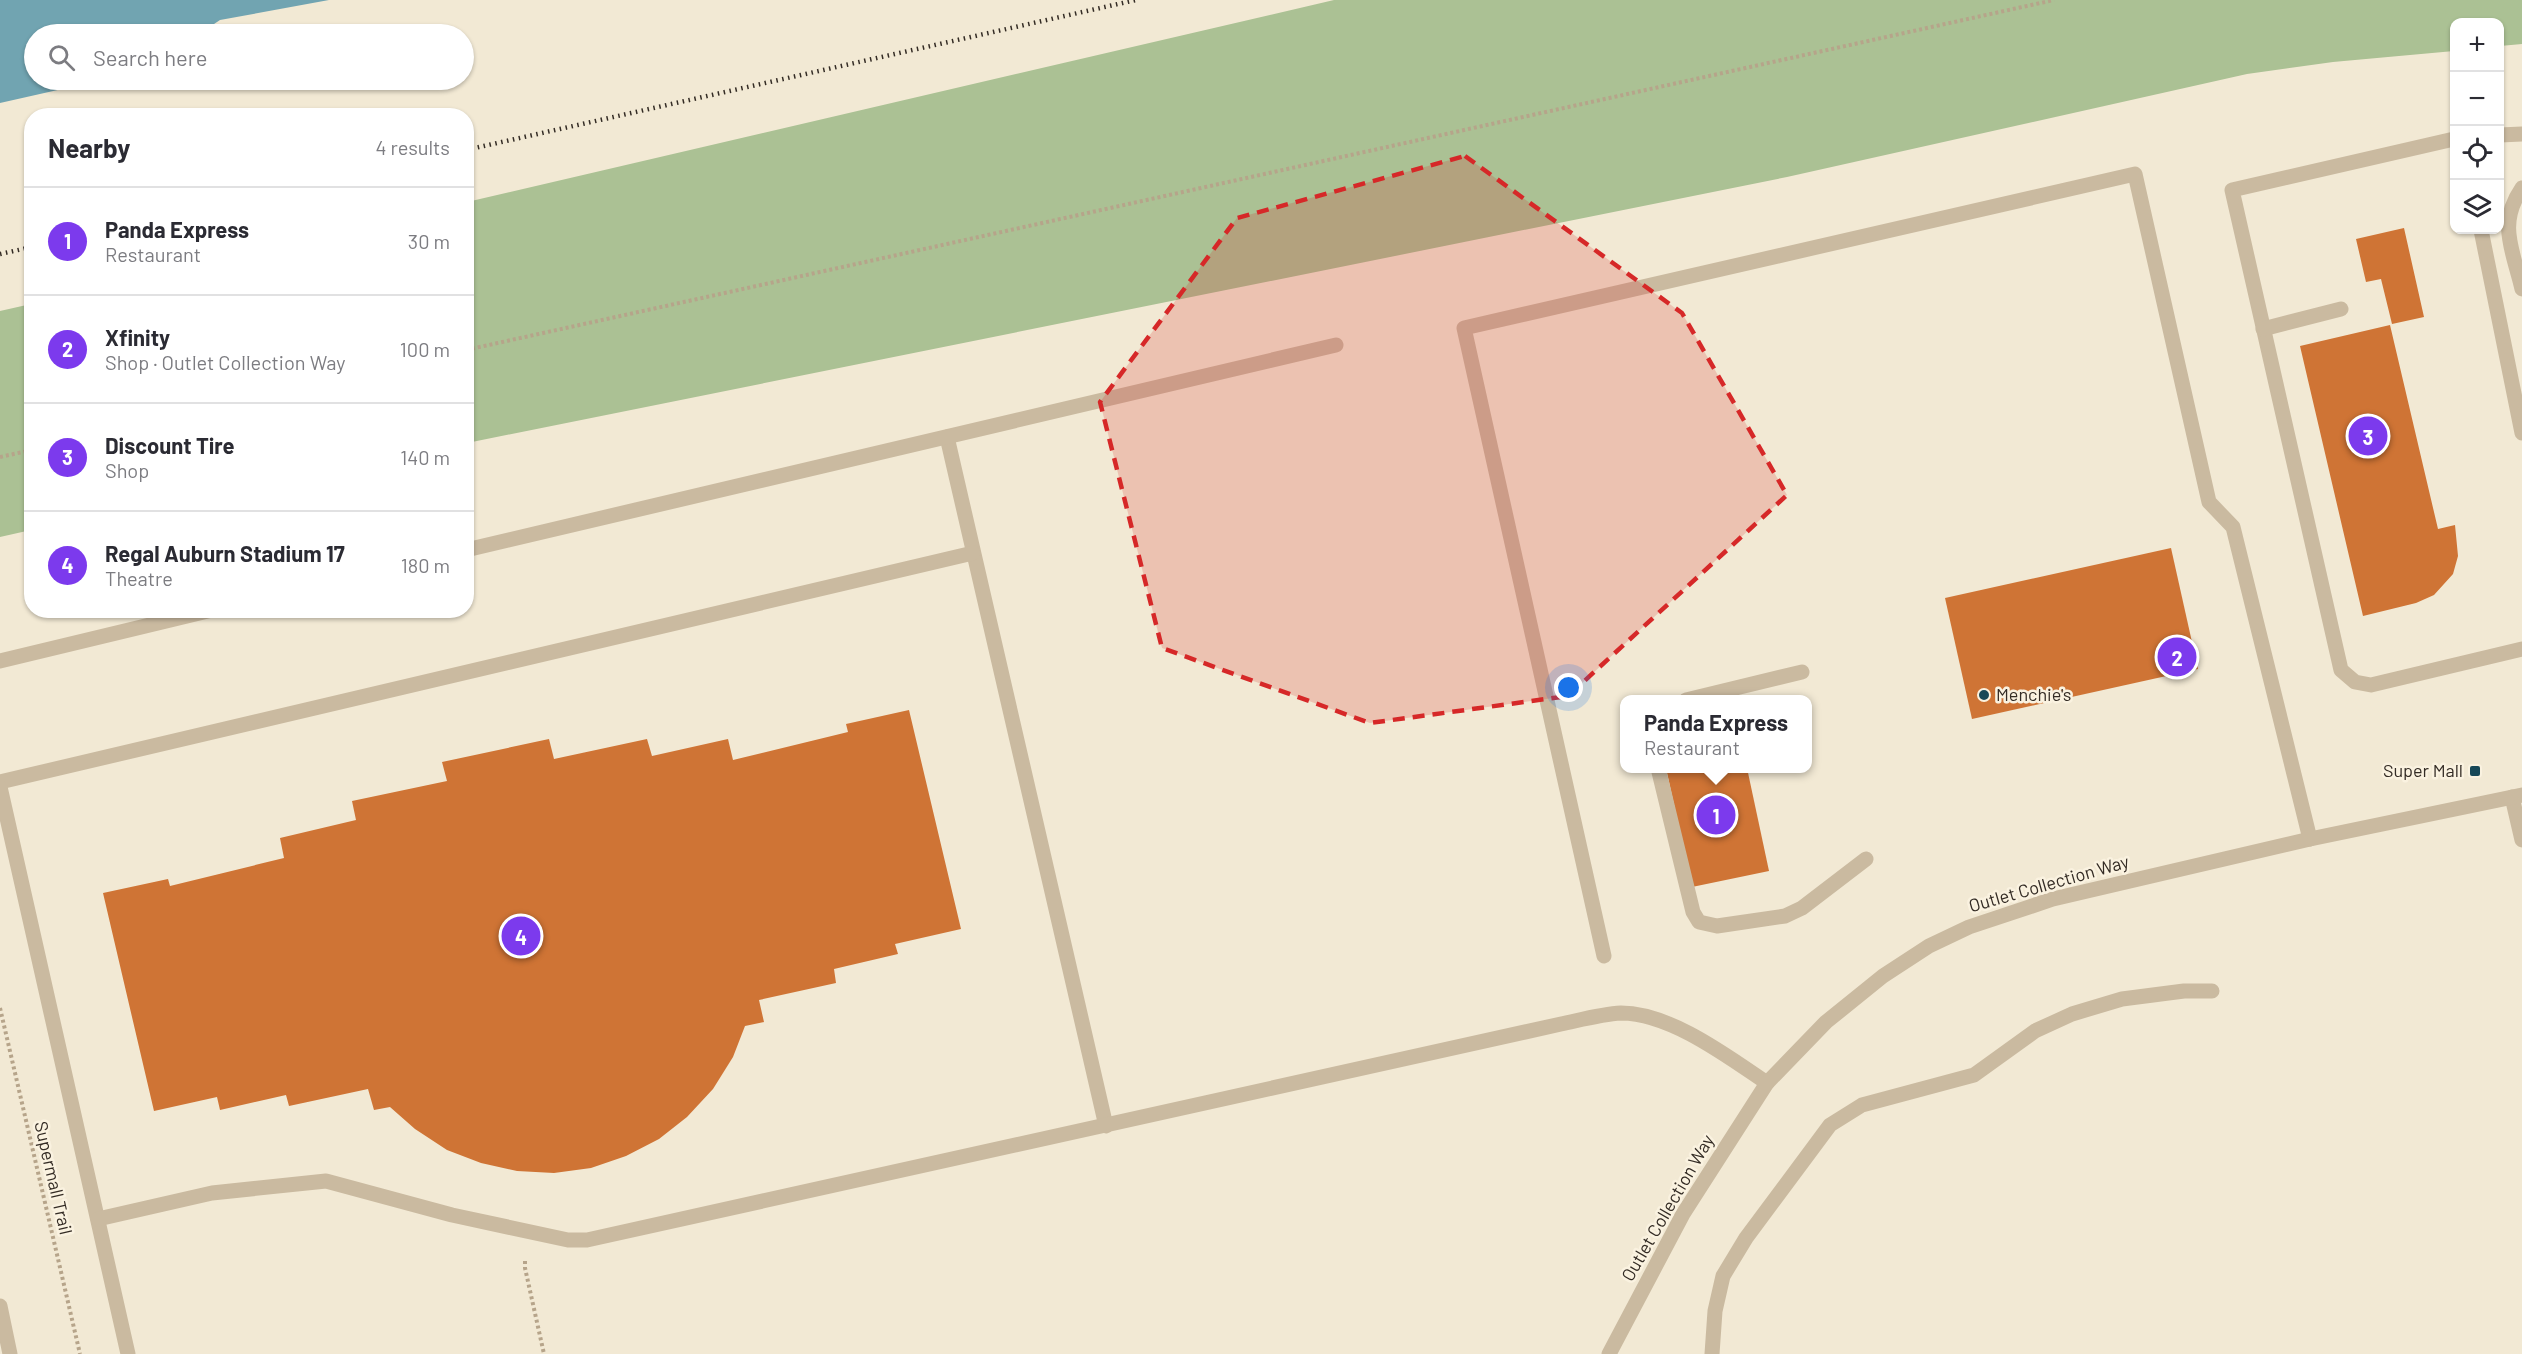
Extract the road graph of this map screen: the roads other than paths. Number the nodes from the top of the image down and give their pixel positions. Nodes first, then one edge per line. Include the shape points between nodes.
1 (2522, 134) edge
2 (2504, 135) edge
3 (2450, 140) edge
4 (2522, 188) edge
5 (2482, 234) edge
6 (2522, 289) edge
7 (2341, 309) dead end
8 (2263, 329) junction
9 (1336, 345) dead end
10 (2522, 433) edge
11 (947, 437) junction
12 (474, 548) edge
13 (974, 553) junction
14 (179, 618) edge
15 (2522, 649) edge
16 (0, 661) edge
17 (1802, 672) dead end
18 (1703, 695) edge
19 (1659, 773) edge
20 (0, 783) edge
21 (0, 788) edge
22 (2517, 796) edge
23 (2310, 839) junction
24 (2522, 840) edge
25 (1866, 859) dead end
26 (1604, 956) dead end
27 (2212, 991) dead end
28 (1767, 1083) junction
29 (1106, 1126) junction
30 (98, 1219) junction
31 (0, 1306) edge
32 (10, 1354) edge
33 (128, 1354) edge
34 (1610, 1354) edge
35 (1712, 1354) edge

1 - 2 street
3 - 8 street via 2232,190
4 - 6 street via 2510,205 2508,228
5 - 10 street
7 - 8 street
8 - 15 street via 2341,670 2355,682 2371,685
9 - 11 street
11 - 12 street
11 - 13 street
13 - 20 street
13 - 29 street
14 - 16 street
17 - 18 street
19 - 25 street via 1699,922 1717,926 1785,916 1802,908
21 - 30 street
22 - 23 street, Outlet Collection Way
22 - 24 street
23 - 26 street via 2233,526 2209,502 2135,174 1464,328
23 - 28 street, Outlet Collection Way via 2053,899 1969,927 1929,946 1883,976 1826,1022
27 - 35 street via 2122,999 2072,1014 2035,1031 1974,1075 1862,1105 1830,1125 1746,1238 1723,1276
28 - 29 street via 1696,1036 1664,1022 1622,1013
28 - 34 street, Outlet Collection Way via 1683,1214
29 - 30 street via 587,1240 452,1215 326,1181 212,1193
30 - 33 street
31 - 32 street

